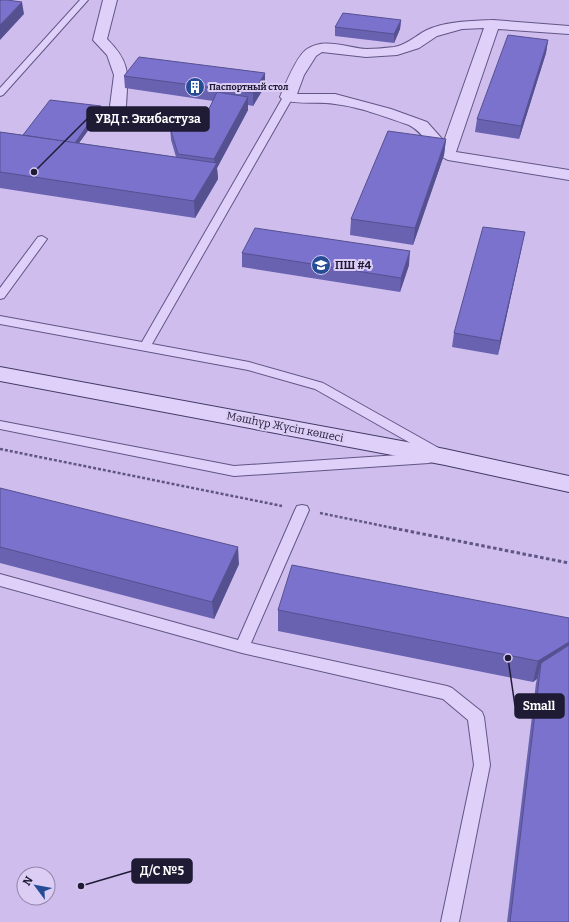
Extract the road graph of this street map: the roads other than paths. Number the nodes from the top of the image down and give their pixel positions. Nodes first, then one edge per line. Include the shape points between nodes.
1 (84, 0) edge
2 (110, 0) edge
3 (493, 24) junction
4 (569, 30) edge
5 (0, 93) edge
6 (288, 97) junction
7 (118, 106) dead end
8 (447, 154) junction
9 (569, 175) edge
10 (42, 239) dead end
11 (0, 296) edge
12 (0, 320) edge
13 (145, 347) junction
14 (0, 374) edge
15 (0, 425) edge
16 (445, 457) junction
17 (569, 484) edge
18 (302, 510) dead end
19 (0, 580) edge
20 (242, 647) junction
21 (450, 922) edge

1 - 5 lane
2 - 7 street via 100,40 114,54 121,75
3 - 4 street
3 - 6 street via 462,25 432,33 414,45 397,51 366,53 324,47 316,49 310,54
3 - 8 street
6 - 8 street via 302,100 335,99 408,120 421,125
6 - 13 lane
8 - 9 street
10 - 11 lane
12 - 13 lane
13 - 16 lane via 249,366 319,386
14 - 16 street, Мәшһүр Жүсіп көшесі
15 - 16 lane via 234,471
16 - 17 street, Мәшһүр Жүсіп көшесі
18 - 20 lane
19 - 20 lane
20 - 21 lane via 447,693 476,717 482,765

